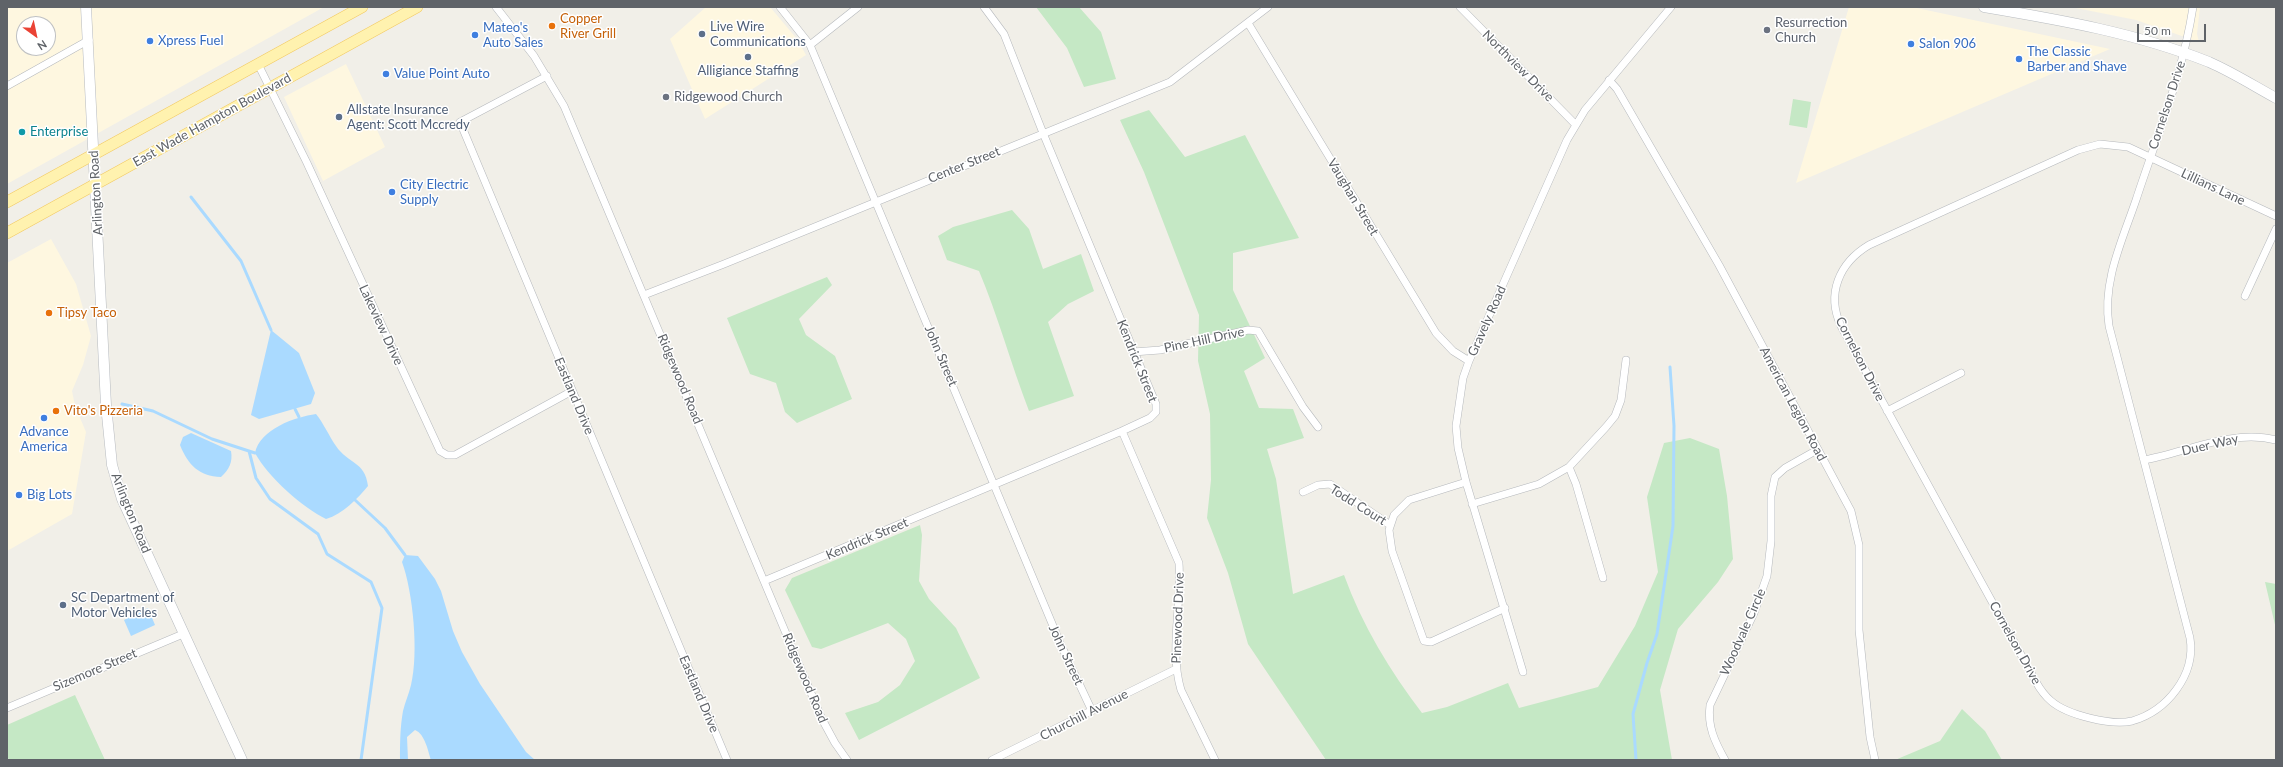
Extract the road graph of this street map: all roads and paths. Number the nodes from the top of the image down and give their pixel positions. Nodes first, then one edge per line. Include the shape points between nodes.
1 (362, 7) edge
2 (417, 7) edge
3 (496, 7) edge
4 (780, 7) edge
5 (858, 7) edge
6 (984, 7) edge
7 (1268, 7) edge
8 (1460, 7) edge
9 (1671, 7) edge
10 (1984, 7) edge
11 (2193, 7) edge
12 (84, 10) edge
13 (1248, 23) junction
14 (89, 40) junction
15 (810, 45) junction
16 (2184, 53) junction
17 (258, 64) junction
18 (547, 76) junction
19 (1609, 80) junction
20 (7, 86) edge
21 (271, 87) junction
22 (2276, 98) edge
23 (1576, 125) junction
24 (1042, 133) junction
25 (94, 155) junction
26 (2150, 157) junction
27 (96, 184) junction
28 (876, 201) junction
29 (7, 202) edge
30 (2276, 216) edge
31 (2276, 229) edge
32 (7, 233) edge
33 (644, 295) junction
34 (2245, 296) dead end
35 (1133, 352) junction
36 (1626, 360) dead end
37 (1469, 361) junction
38 (1961, 373) dead end
39 (572, 392) junction
40 (1887, 411) junction
41 (1318, 427) dead end
42 (1122, 431) junction
43 (2276, 440) edge
44 (1817, 450) junction
45 (2144, 460) junction
46 (1569, 467) junction
47 (1466, 482) junction
48 (994, 485) junction
49 (1303, 492) dead end
50 (1472, 504) junction
51 (1390, 525) junction
52 (1603, 578) dead end
53 (764, 582) junction
54 (1505, 608) junction
55 (183, 634) junction
56 (1176, 669) junction
57 (1523, 672) dead end
58 (7, 708) edge
59 (1092, 711) junction
60 (242, 760) edge
61 (727, 760) edge
62 (847, 760) edge
63 (992, 760) edge
64 (1215, 760) edge
65 (1724, 760) edge
66 (1875, 760) edge

1 - 17 main road, East Wade Hampton Boulevard
2 - 21 main road, East Wade Hampton Boulevard
3 - 18 street, Ridgewood Road via 520,36
4 - 15 street, John Street
5 - 15 street
6 - 24 street, Kendrick Street via 1004,34
7 - 13 street, Center Street
8 - 23 street, Northview Drive
9 - 19 street, Gravely Road
10 - 16 main road via 2101,28
11 - 16 street, Cornelson Drive
12 - 14 main road, Arlington Road
13 - 24 street, Center Street via 1170,82
13 - 37 street, Vaughan Street via 1436,333
14 - 20 street
14 - 25 main road, Arlington Road
15 - 28 street, John Street
16 - 22 main road via 2210,63
16 - 26 street, Cornelson Drive
17 - 21 street, Lakeview Drive
17 - 25 main road, East Wade Hampton Boulevard
18 - 33 street, Ridgewood Road via 564,106
18 - 39 street, Eastland Drive via 460,122
19 - 23 street, Gravely Road
19 - 44 street, American Legion Road via 1617,88 1719,266
21 - 27 main road, East Wade Hampton Boulevard
21 - 39 street, Lakeview Drive via 440,451 447,455 455,455
23 - 37 street, Gravely Road
24 - 28 street, Center Street
24 - 35 street, Kendrick Street
25 - 27 main road, Arlington Road
25 - 29 main road, East Wade Hampton Boulevard
26 - 30 street, Lillians Lane
26 - 40 street, Cornelson Drive via 2123,146 2091,146 1869,245 1852,257 1842,269 1837,282 1834,296 1836,312
26 - 45 street, Cornelson Drive via 2111,274 2107,301 2110,326
27 - 32 main road, East Wade Hampton Boulevard
27 - 55 main road, Arlington Road via 106,405 112,465 127,510
28 - 33 street, Center Street
28 - 48 street, John Street
31 - 34 street
33 - 53 street, Ridgewood Road
35 - 41 street, Pine Hill Drive via 1160,350 1248,330 1258,331 1303,407
35 - 42 street, Kendrick Street via 1157,408 1154,416
36 - 46 street via 1621,400 1615,416
37 - 47 street, Gravely Road via 1463,378 1456,426
38 - 40 street
39 - 61 street, Eastland Drive
40 - 45 street, Cornelson Drive via 2040,690 2051,702 2065,710 2110,722 2132,721 2164,703 2184,678 2191,655 2190,638
42 - 48 street, Kendrick Street
42 - 56 street, Pinewood Drive via 1179,563
43 - 45 street, Duer Way via 2258,436 2238,437
44 - 65 street, Woodvale Circle via 1785,468 1775,478 1772,488 1767,576 1754,613 1710,705 1712,733
44 - 66 street, American Legion Road via 1846,500 1858,535 1859,630 1870,737
46 - 50 street via 1539,484
46 - 52 street
47 - 50 street, Gravely Road
47 - 51 street via 1409,500 1394,515
48 - 53 street, Kendrick Street
48 - 59 street, John Street via 1061,645
49 - 51 street, Todd Court via 1318,485 1330,484
50 - 54 street, Gravely Road
51 - 54 street via 1388,530 1392,551 1424,641 1431,642
53 - 62 street, Ridgewood Road via 828,731
54 - 57 street, Gravely Road
55 - 58 street, Sizemore Street
55 - 60 main road, Arlington Road
56 - 59 street, Churchill Avenue
56 - 64 street, Pinewood Drive via 1181,690
59 - 63 street, Churchill Avenue

